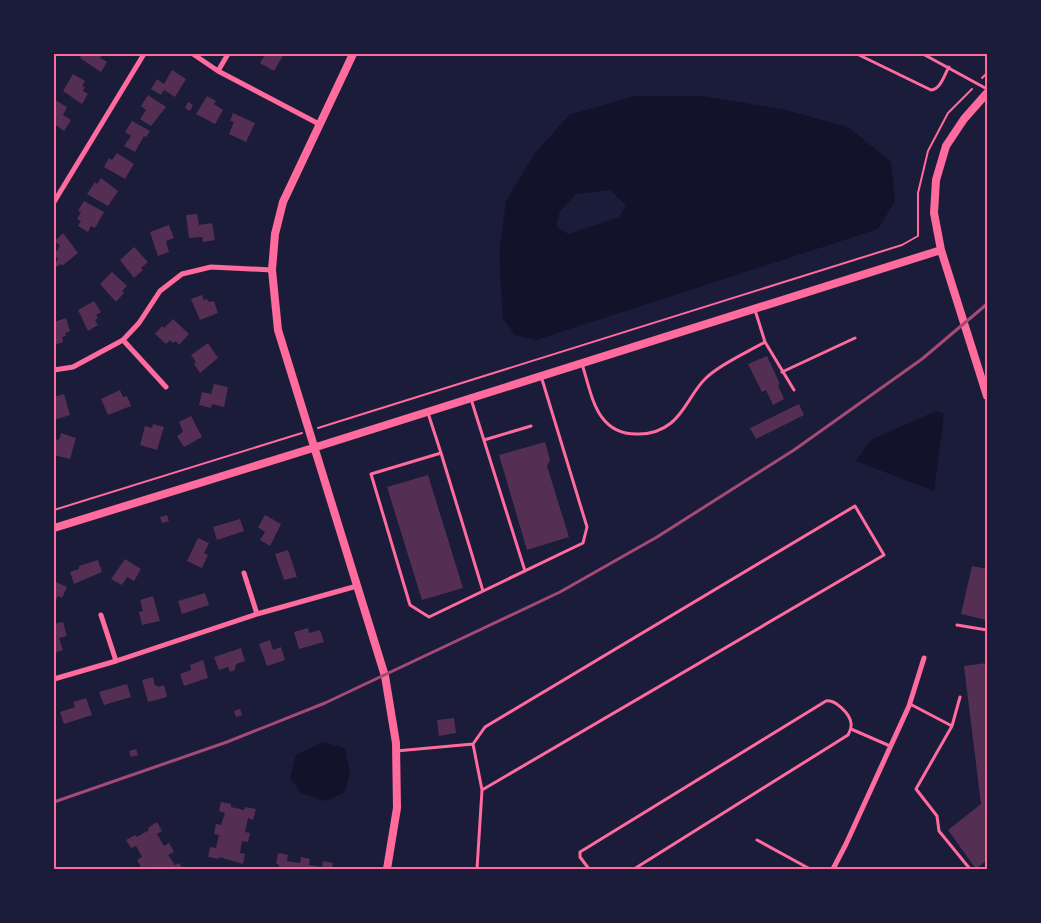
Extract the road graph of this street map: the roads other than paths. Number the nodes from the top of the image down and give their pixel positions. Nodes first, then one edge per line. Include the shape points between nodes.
1 (144, 54) edge
2 (193, 54) edge
3 (228, 54) edge
4 (353, 54) edge
5 (857, 54) edge
6 (923, 54) edge
7 (948, 67) junction
8 (218, 71) junction
9 (987, 89) edge
10 (987, 93) edge
11 (319, 124) junction
12 (54, 202) edge
13 (941, 250) junction
14 (272, 270) junction
15 (754, 309) junction
16 (856, 338) dead end
17 (123, 340) junction
18 (765, 342) junction
19 (582, 363) junction
20 (54, 370) edge
21 (782, 372) junction
22 (541, 376) junction
23 (166, 387) dead end
24 (794, 390) dead end
25 (987, 396) edge
26 (471, 398) junction
27 (427, 412) junction
28 (531, 426) dead end
29 (484, 440) junction
30 (313, 448) junction
31 (441, 452) junction
32 (54, 528) edge
33 (525, 571) junction
34 (244, 573) dead end
35 (357, 586) junction
36 (483, 591) junction
37 (257, 614) junction
38 (101, 615) dead end
39 (957, 625) dead end
40 (987, 630) edge
41 (924, 658) dead end
42 (116, 661) junction
43 (54, 678) edge
44 (960, 697) dead end
45 (910, 704) junction
46 (952, 726) junction
47 (851, 729) junction
48 (473, 744) junction
49 (891, 746) junction
50 (396, 752) junction
51 (482, 790) junction
52 (757, 840) dead end
53 (387, 869) edge
54 (477, 869) edge
55 (589, 869) edge
56 (634, 869) edge
57 (810, 869) edge
58 (833, 869) edge
59 (970, 869) edge

1 - 12 street
2 - 8 street
3 - 8 street
4 - 11 street
5 - 7 lane via 931,90 939,86
6 - 7 lane
7 - 9 lane
8 - 11 street
10 - 13 street via 946,146 936,180 934,213
11 - 14 street via 283,202 274,234
13 - 15 street
13 - 25 street
14 - 17 street via 211,267 182,274 160,291 139,323
14 - 30 street via 278,330
15 - 18 lane
15 - 19 street
16 - 21 lane
17 - 20 street via 73,367
17 - 23 street
18 - 19 lane via 712,372 671,424 649,434 623,433 604,422 596,408
18 - 21 lane
19 - 22 street
21 - 24 lane
22 - 26 street
22 - 33 lane via 587,527 583,543
26 - 27 street
26 - 29 lane
27 - 30 street
27 - 31 lane
28 - 29 lane
29 - 33 lane
30 - 32 street
30 - 35 street
31 - 36 lane
31 - 36 lane via 370,474 410,605 429,617
33 - 36 lane
34 - 37 street
35 - 37 street
35 - 50 street via 385,676
37 - 42 street
38 - 42 street
39 - 40 lane
41 - 45 street
42 - 43 street
44 - 46 lane
45 - 46 lane
45 - 49 street
46 - 59 lane via 916,789 937,816 940,831
47 - 49 lane
47 - 55 lane via 851,721 836,702 826,701 580,852
47 - 56 lane via 848,735
48 - 50 lane
48 - 51 lane
48 - 51 lane via 485,727 856,506 884,554
49 - 58 street
50 - 53 street via 397,808
51 - 54 lane
52 - 57 lane

